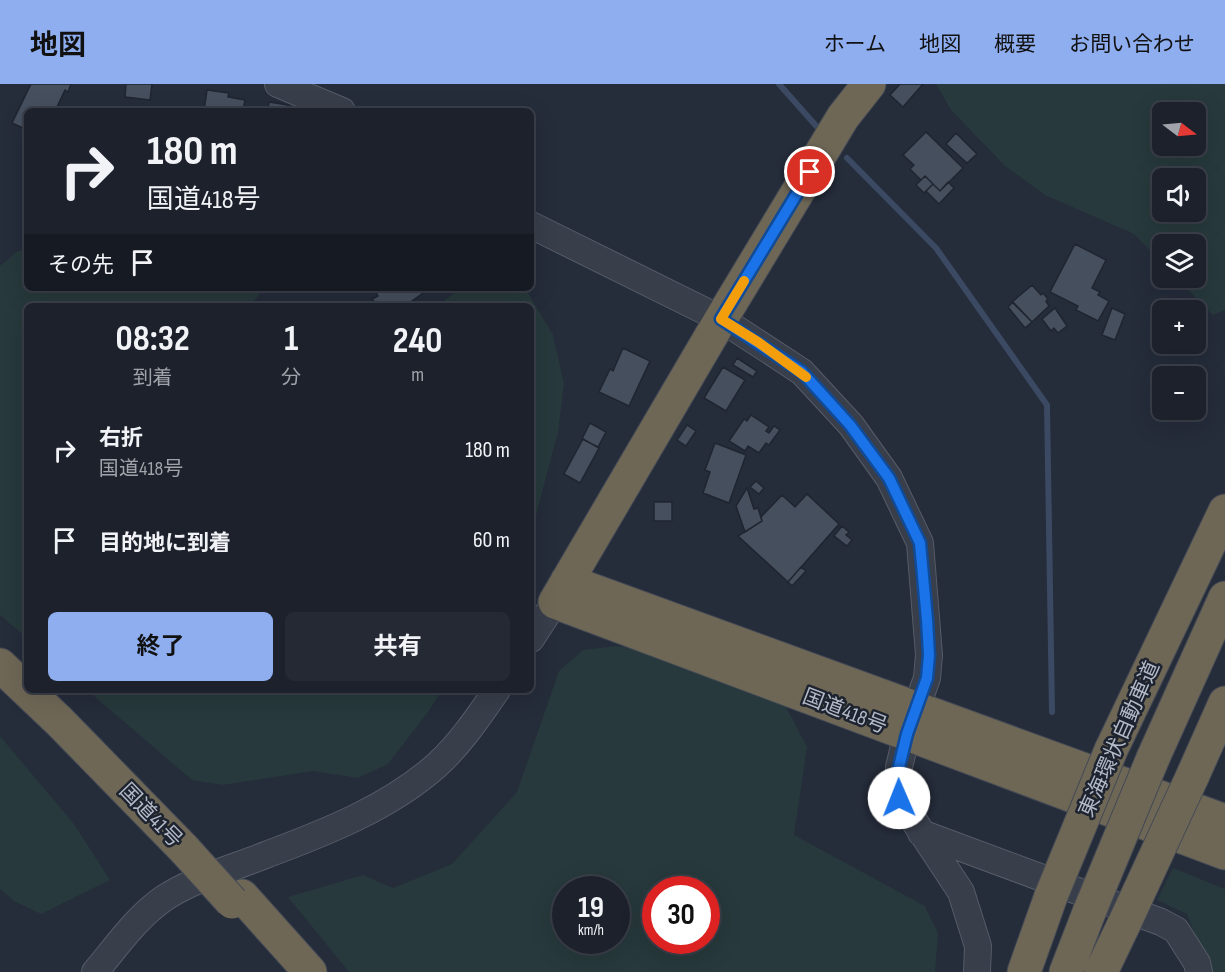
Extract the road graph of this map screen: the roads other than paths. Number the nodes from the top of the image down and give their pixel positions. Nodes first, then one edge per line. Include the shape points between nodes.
1 (278, 84) edge
2 (869, 84) edge
3 (335, 108) edge
4 (534, 226) edge
5 (721, 319) junction
6 (1225, 511) edge
7 (561, 592) junction
8 (1225, 598) edge
9 (534, 634) edge
10 (0, 649) edge
11 (0, 665) edge
12 (24, 673) edge
13 (24, 688) edge
14 (30, 693) edge
15 (45, 693) edge
16 (495, 693) edge
17 (1225, 703) edge
18 (912, 722) junction
19 (1225, 723) edge
20 (1193, 775) junction
21 (1225, 821) edge
22 (921, 833) junction
23 (189, 847) junction
24 (1225, 853) edge
25 (237, 899) junction
26 (94, 972) edge
27 (294, 972) edge
28 (310, 972) edge
29 (977, 972) edge
30 (1024, 972) edge
31 (1066, 972) edge
32 (1101, 972) edge
33 (1198, 972) edge

1 - 3 street
2 - 5 highway via 843,117
4 - 5 street
5 - 7 highway
5 - 18 street via 802,372 850,425 889,478 920,543 929,655 927,678
6 - 30 highway, 東海環状自動車道, bridge via 1112,750
7 - 9 street
7 - 18 highway, 国道418号
8 - 31 highway, 東海環状自動車道, bridge via 1153,758
10 - 12 highway
11 - 13 highway, 国道41号
14 - 23 highway, 国道41号
15 - 23 highway, 国道41号
16 - 26 street via 437,764 395,796 323,834 188,884 162,899
17 - 20 highway
18 - 21 highway, 国道418号
18 - 22 street via 899,767 899,798
18 - 24 highway, 国道418号
19 - 20 highway
20 - 32 highway, bridge
22 - 29 street via 961,892 978,946
22 - 33 street via 1161,922 1176,930 1197,963
23 - 25 highway, 国道41号
25 - 27 highway, 国道41号
25 - 28 highway, 国道41号

